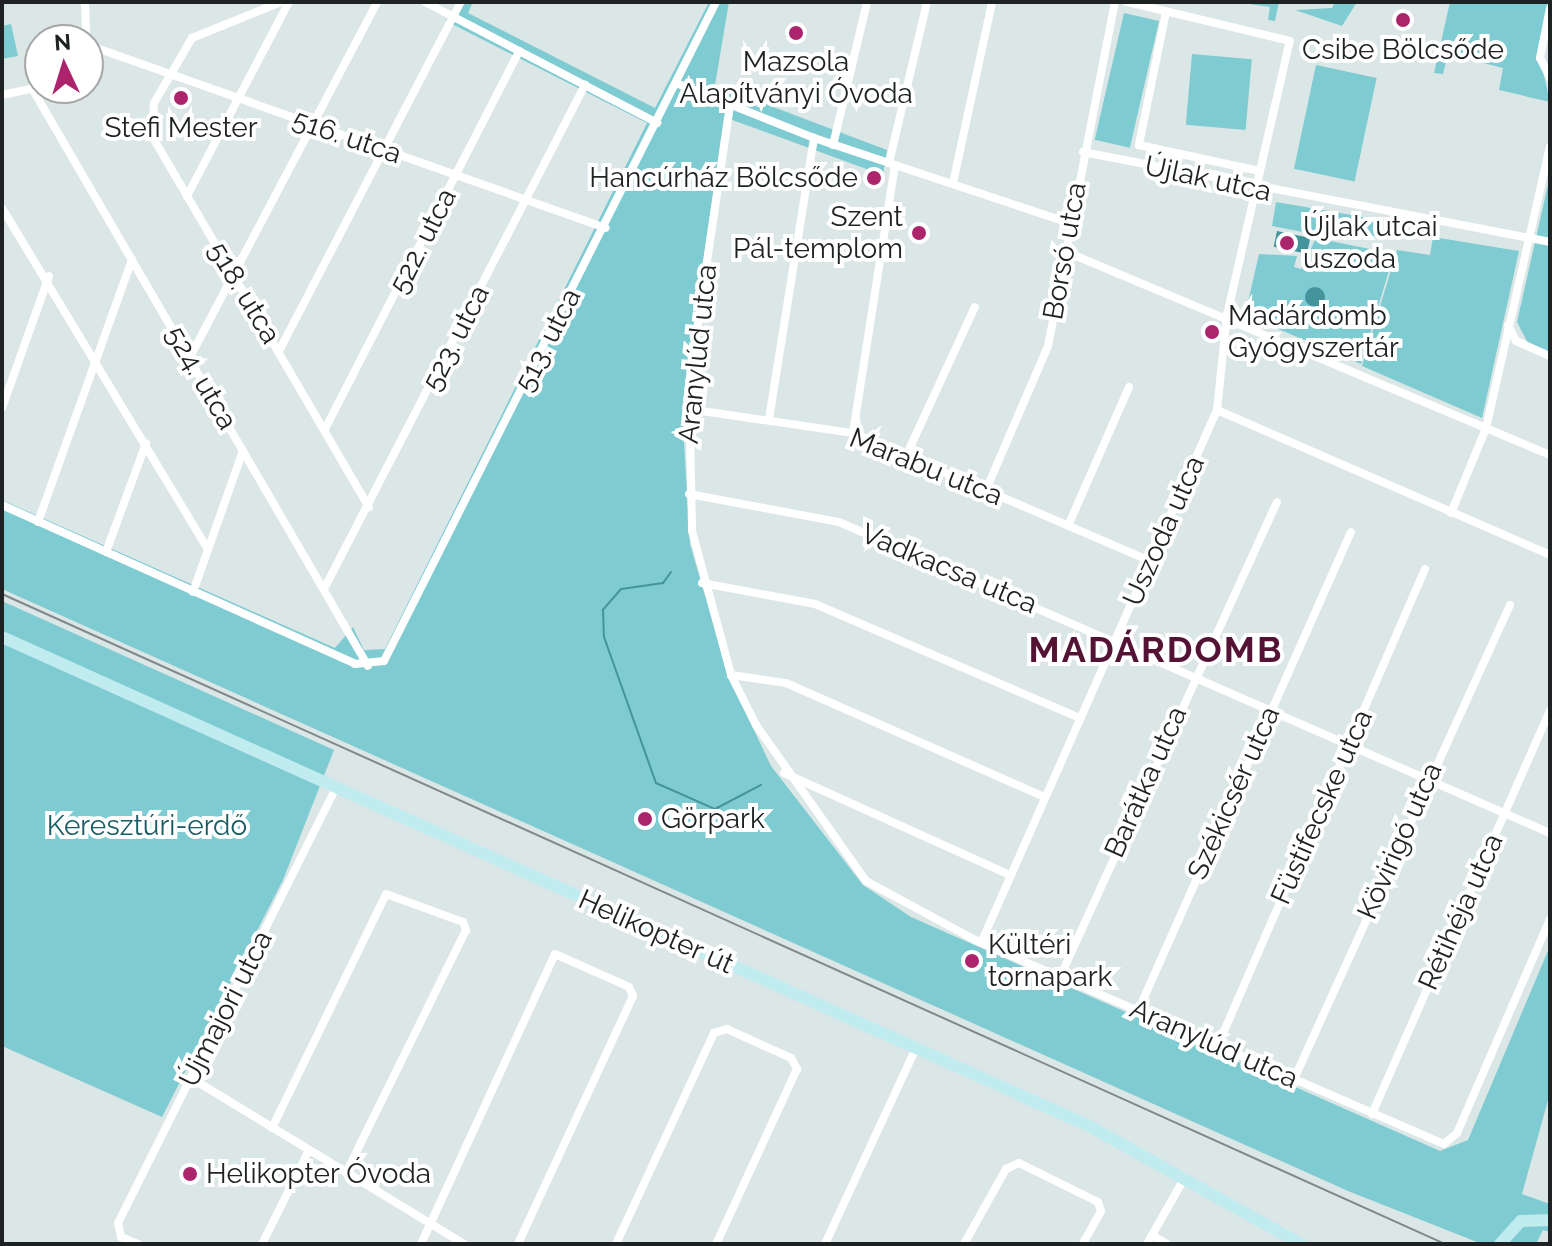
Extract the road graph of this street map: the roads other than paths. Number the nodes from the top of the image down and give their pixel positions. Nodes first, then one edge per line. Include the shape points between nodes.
1 (85, 2) edge
2 (281, 2) edge
3 (289, 2) edge
4 (377, 2) edge
5 (425, 2) edge
6 (461, 2) edge
7 (716, 2) edge
8 (867, 2) edge
9 (927, 2) edge
10 (992, 2) edge
11 (1115, 2) edge
12 (1127, 2) edge
13 (1550, 8) edge
14 (1166, 12) junction
15 (453, 16) junction
16 (86, 24) edge
17 (104, 49) edge
18 (519, 51) junction
19 (167, 74) junction
20 (1550, 78) edge
21 (676, 83) junction
22 (585, 85) junction
23 (24, 91) edge
24 (2, 95) edge
25 (237, 101) junction
26 (44, 104) edge
27 (730, 106) junction
28 (657, 123) junction
29 (313, 125) junction
30 (814, 138) junction
31 (833, 145) junction
32 (1550, 147) edge
33 (385, 150) junction
34 (1083, 152) junction
35 (892, 164) junction
36 (1259, 171) junction
37 (456, 175) junction
38 (953, 183) junction
39 (1256, 191) junction
40 (187, 196) junction
41 (527, 200) junction
42 (2, 208) edge
43 (1073, 224) junction
44 (606, 228) junction
45 (1526, 236) junction
46 (1550, 242) edge
47 (1069, 253) junction
48 (132, 259) junction
49 (49, 276) junction
50 (234, 276) junction
51 (975, 307) dead end
52 (1227, 315) junction
53 (1508, 324) junction
54 (279, 351) junction
55 (1550, 356) edge
56 (189, 359) junction
57 (98, 360) junction
58 (1129, 387) dead end
59 (2, 408) edge
60 (688, 409) junction
61 (1217, 410) junction
62 (769, 419) junction
63 (1486, 428) junction
64 (325, 429) junction
65 (853, 433) junction
66 (146, 443) junction
67 (243, 451) junction
68 (1550, 455) edge
69 (906, 456) junction
70 (986, 490) junction
71 (689, 494) junction
72 (1277, 502) dead end
73 (2, 505) edge
74 (369, 507) junction
75 (1451, 513) junction
76 (38, 522) junction
77 (1068, 526) junction
78 (1351, 532) dead end
79 (208, 549) junction
80 (106, 552) junction
81 (1550, 555) edge
82 (1153, 562) junction
83 (1425, 569) dead end
84 (702, 583) junction
85 (324, 589) junction
86 (193, 592) junction
87 (1510, 605) dead end
88 (2, 637) edge
89 (1115, 640) junction
90 (368, 666) junction
91 (731, 675) junction
92 (1193, 676) junction
93 (1271, 710) junction
94 (1550, 710) edge
95 (1080, 718) junction
96 (1350, 744) junction
97 (783, 773) junction
98 (1427, 778) junction
99 (336, 788) junction
100 (1044, 797) junction
101 (1504, 812) junction
102 (1550, 833) edge
103 (1010, 875) junction
104 (1550, 919) edge
105 (981, 943) junction
106 (1060, 977) junction
107 (1138, 1011) junction
108 (1218, 1045) junction
109 (916, 1048) junction
110 (191, 1078) junction
111 (1294, 1079) junction
112 (1372, 1114) junction
113 (272, 1128) junction
114 (309, 1150) junction
115 (346, 1173) junction
116 (1185, 1176) junction
117 (1550, 1220) edge
118 (431, 1224) junction
119 (1150, 1240) edge
120 (138, 1244) edge
121 (262, 1244) edge
122 (421, 1244) edge
123 (464, 1244) edge
124 (518, 1244) edge
125 (616, 1244) edge
126 (716, 1244) edge
127 (825, 1244) edge
128 (964, 1244) edge
129 (1083, 1244) edge
130 (1167, 1244) edge
131 (1301, 1244) edge
132 (1500, 1244) edge

1 - 16 street
2 - 19 street, 518. utca via 202,29
3 - 25 street
4 - 29 street
5 - 15 street
6 - 15 street
7 - 21 street, 513. utca
8 - 31 street
9 - 35 street
10 - 38 street
11 - 34 street, Borsó utca
12 - 14 street
13 - 20 street via 1540,58
14 - 36 street via 1139,145
14 - 36 street via 1290,41
15 - 18 street
15 - 33 street
17 - 19 street, 516. utca
18 - 22 street
18 - 37 street, 522. utca
19 - 25 street, 516. utca
19 - 40 street, 518. utca via 154,103 152,136
21 - 27 street
21 - 28 street, 513. utca
22 - 28 street
22 - 41 street, 523. utca
23 - 24 street
25 - 29 street, 516. utca
25 - 40 street
26 - 48 street, 524. utca
27 - 30 street
27 - 60 street, Aranylúd utca
28 - 44 street, 513. utca
29 - 33 street, 516. utca
29 - 50 street
30 - 31 street
30 - 62 street
31 - 35 street
32 - 45 street
33 - 37 street, 516. utca
33 - 54 street
34 - 39 street, Újlak utca
34 - 43 street, Borsó utca
35 - 38 street
35 - 65 street
36 - 39 street
37 - 41 street, 516. utca
37 - 64 street, 522. utca
38 - 43 street
39 - 45 street, Újlak utca
39 - 52 street, Uszoda utca
40 - 50 street, 518. utca
41 - 44 street, 516. utca
41 - 74 street, 523. utca
42 - 49 street
43 - 47 street, Borsó utca
44 - 90 street, 513. utca via 393,648
45 - 46 street, Újlak utca
45 - 53 street
47 - 52 street via 1154,293
47 - 70 street, Borsó utca via 1048,346
48 - 56 street, 524. utca
48 - 57 street
49 - 57 street
49 - 59 street
50 - 54 street, 518. utca
50 - 56 street
51 - 69 street
52 - 61 street, Uszoda utca
52 - 63 street
53 - 55 street via 1516,341
53 - 63 street
54 - 64 street, 518. utca
56 - 67 street, 524. utca
57 - 66 street
57 - 76 street
58 - 77 street
60 - 62 street, Marabu utca
60 - 71 street, Aranylúd utca
61 - 75 street
61 - 82 street, Uszoda utca
62 - 65 street, Marabu utca
63 - 68 street
63 - 75 street
64 - 74 street, 518. utca
65 - 69 street, Marabu utca
66 - 79 street
66 - 80 street
67 - 79 street
67 - 85 street, 524. utca
69 - 70 street, Marabu utca
70 - 77 street, Marabu utca
71 - 84 street, Aranylúd utca
71 - 89 street, Vadkacsa utca via 839,522
72 - 92 street, Barátka utca
73 - 76 street
74 - 85 street, 523. utca
75 - 81 street
76 - 80 street
77 - 82 street, Marabu utca
78 - 93 street, Székicsér utca
79 - 86 street
80 - 86 street
82 - 89 street, Uszoda utca
83 - 96 street, Füstifecske utca
84 - 91 street, Aranylúd utca
84 - 95 street via 815,604
85 - 90 street, 524. utca
86 - 90 street
87 - 98 street, Kövirigó utca
88 - 99 street, Helikopter út
89 - 92 street, Vadkacsa utca
89 - 95 street, Uszoda utca
91 - 97 street, Aranylúd utca
91 - 100 street via 786,683
92 - 93 street, Vadkacsa utca
92 - 106 street, Barátka utca
93 - 96 street, Vadkacsa utca
93 - 107 street, Székicsér utca
94 - 101 street, Rétihéja utca
95 - 100 street, Uszoda utca
96 - 98 street, Vadkacsa utca
96 - 108 street, Füstifecske utca
97 - 103 street
97 - 105 street, Aranylúd utca via 866,881
98 - 101 street, Vadkacsa utca
98 - 111 street, Kövirigó utca
99 - 109 street, Helikopter út
99 - 110 street, Újmajori utca
100 - 103 street, Uszoda utca
101 - 102 street, Vadkacsa utca
101 - 112 street, Rétihéja utca
103 - 105 street, Uszoda utca
104 - 112 street, Aranylúd utca via 1457,1133 1444,1144
105 - 106 street, Aranylúd utca
106 - 107 street, Aranylúd utca
107 - 108 street, Aranylúd utca
108 - 111 street, Aranylúd utca
109 - 116 street, Helikopter út
109 - 127 street
110 - 113 street
110 - 120 street, Újmajori utca via 117,1230
111 - 112 street, Aranylúd utca
113 - 114 street
113 - 115 street via 393,892 463,922 466,930
114 - 115 street
114 - 121 street
115 - 118 street
116 - 119 street
116 - 131 street, Helikopter út
117 - 132 street via 1521,1221
118 - 122 street
118 - 123 street
118 - 124 street via 555,954 629,987 633,996
119 - 130 street
125 - 126 street via 714,1033 727,1029 791,1058 797,1069
128 - 129 street via 1006,1169 1019,1163 1098,1202 1101,1211

